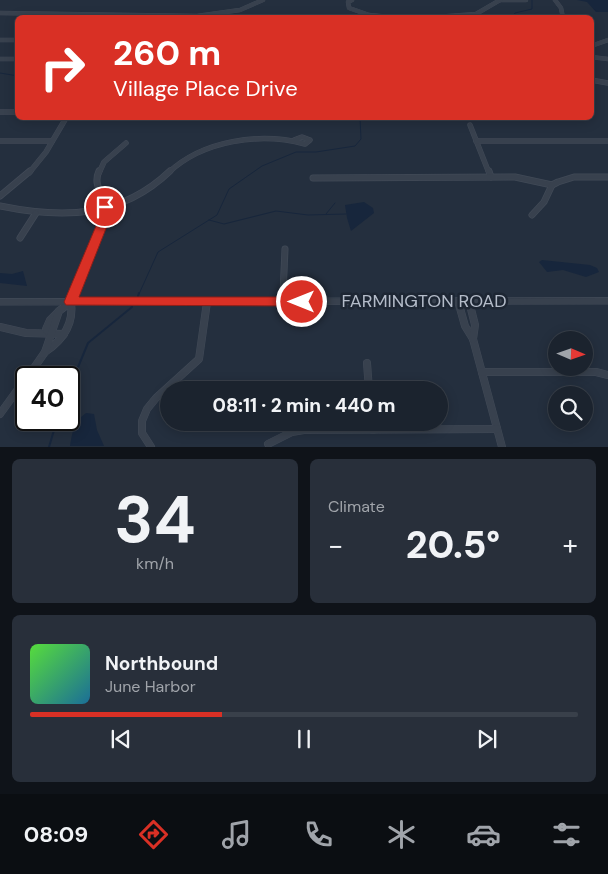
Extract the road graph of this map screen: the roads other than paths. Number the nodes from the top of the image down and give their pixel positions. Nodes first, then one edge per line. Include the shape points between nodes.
1 (263, 0) edge
2 (500, 0) edge
3 (526, 0) edge
4 (554, 0) edge
5 (350, 1) edge
6 (0, 13) edge
7 (132, 15) edge
8 (205, 15) edge
9 (375, 15) edge
10 (463, 15) edge
11 (562, 15) edge
12 (0, 40) edge
13 (15, 40) edge
14 (608, 40) edge
15 (594, 44) edge
16 (594, 57) edge
17 (0, 59) edge
18 (15, 59) edge
19 (608, 59) edge
20 (594, 81) edge
21 (608, 83) edge
22 (0, 112) edge
23 (15, 112) edge
24 (65, 120) edge
25 (470, 125) dead end
26 (294, 140) dead end
27 (0, 141) edge
28 (52, 141) junction
29 (476, 141) junction
30 (608, 141) edge
31 (126, 143) dead end
32 (608, 176) edge
33 (491, 177) junction
34 (314, 178) dead end
35 (552, 185) junction
36 (0, 196) edge
37 (0, 206) edge
38 (105, 207) junction
39 (36, 213) junction
40 (532, 215) dead end
41 (20, 238) dead end
42 (285, 249) dead end
43 (458, 301) junction
44 (469, 301) junction
45 (608, 301) edge
46 (0, 302) edge
47 (70, 302) junction
48 (207, 302) junction
49 (284, 302) junction
50 (0, 327) edge
51 (50, 334) junction
52 (64, 334) junction
53 (473, 338) junction
54 (45, 352) junction
55 (367, 363) dead end
56 (35, 366) edge
57 (482, 372) junction
58 (608, 375) edge
59 (368, 381) edge
60 (15, 393) edge
61 (0, 414) edge
62 (448, 428) edge
63 (497, 429) junction
64 (298, 431) edge
65 (268, 444) dead end
66 (151, 446) edge
67 (502, 446) edge

1 - 8 street via 240,10
2 - 3 street
2 - 10 street via 476,14
4 - 11 street
5 - 9 street via 348,8
6 - 7 street
12 - 13 street
14 - 15 street
16 - 19 street
17 - 18 street
20 - 21 street
22 - 23 street
24 - 28 street
25 - 29 street
26 - 38 street via 242,141 200,150 180,161 145,193
27 - 28 street
28 - 36 street via 30,173
29 - 30 street
29 - 33 street
31 - 38 street via 104,162 97,176 96,184
32 - 35 street via 574,177
33 - 34 street
33 - 35 street via 522,178
35 - 40 street via 544,202
37 - 39 street
38 - 39 street
38 - 47 street via 101,226
39 - 41 street
42 - 49 street
43 - 44 street, FARMINGTON ROAD
43 - 49 street, FARMINGTON ROAD
43 - 53 street via 465,326
44 - 45 street, FARMINGTON ROAD
44 - 53 street via 475,325
46 - 47 street, FARMINGTON ROAD
47 - 48 street, FARMINGTON ROAD
47 - 51 street via 59,311
47 - 52 street via 73,312
48 - 49 street, FARMINGTON ROAD
48 - 66 street via 199,359 154,399 144,413 144,434
50 - 51 street
51 - 52 street
51 - 54 street
52 - 54 street via 62,340
53 - 57 street
54 - 56 street
55 - 59 street
57 - 58 street via 596,372
57 - 63 street
60 - 61 street
62 - 63 street
63 - 67 street
64 - 65 street

